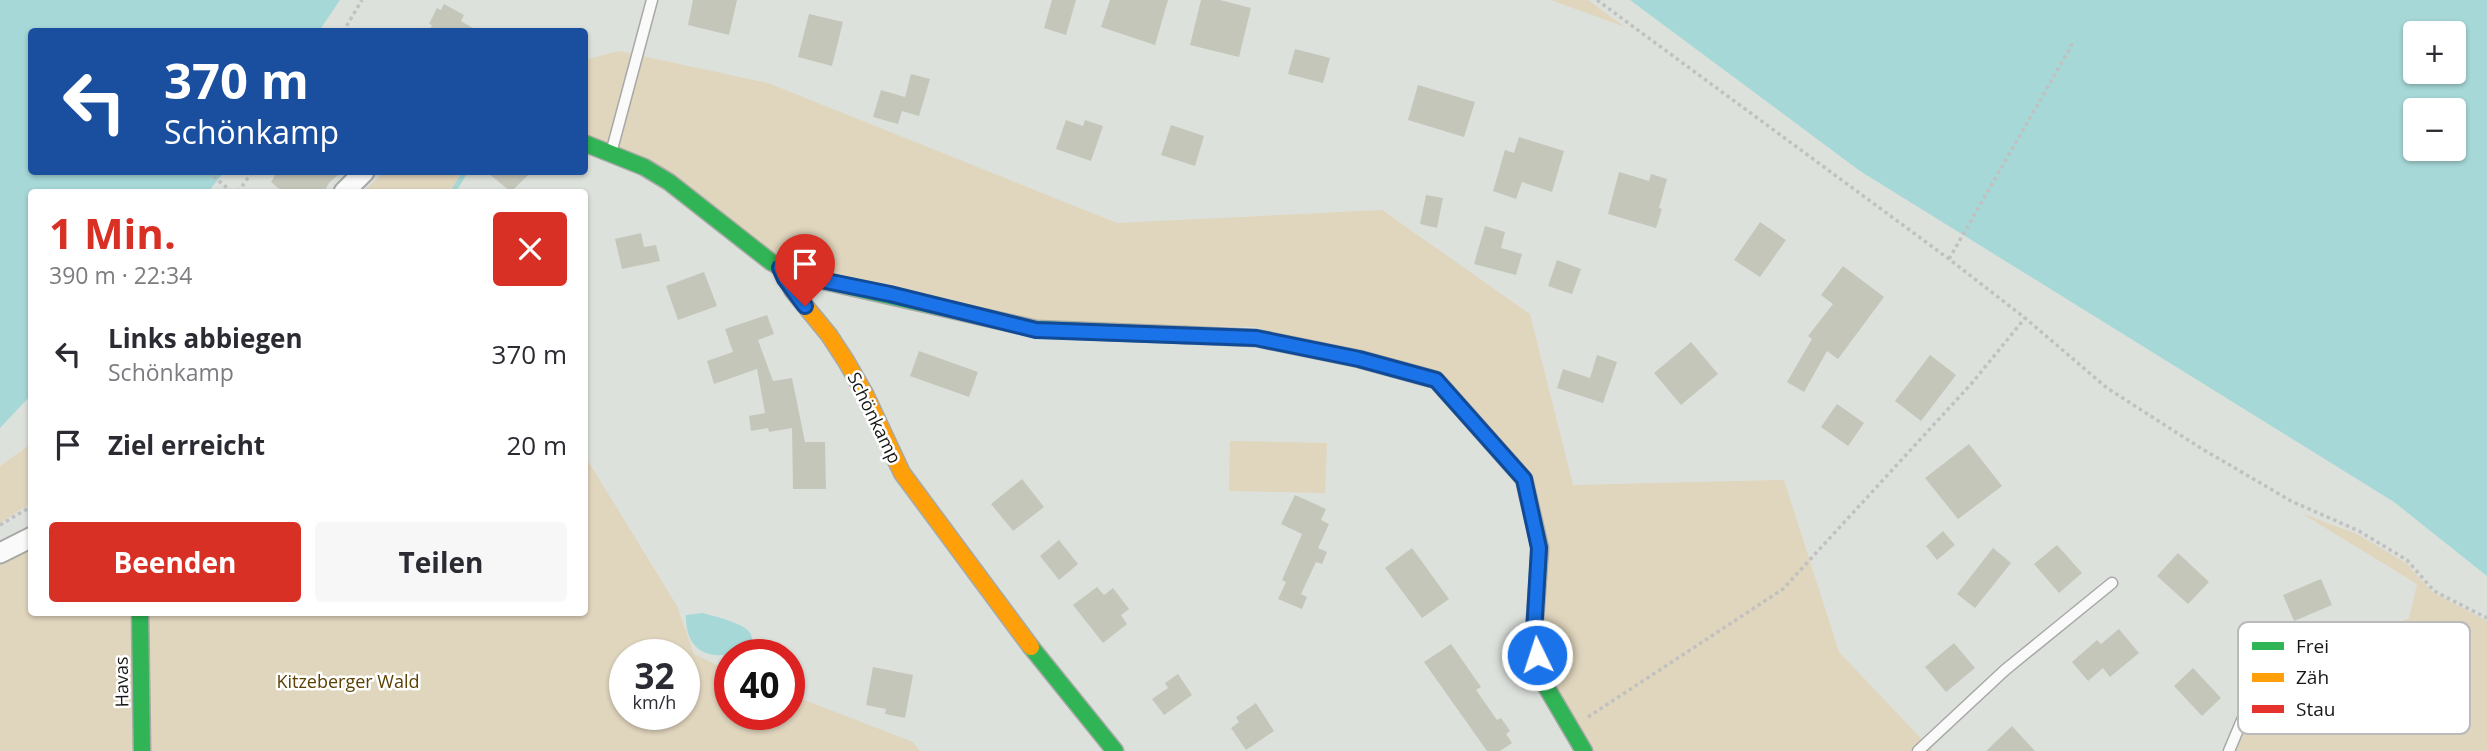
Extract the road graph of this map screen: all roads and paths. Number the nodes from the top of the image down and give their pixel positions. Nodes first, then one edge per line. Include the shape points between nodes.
1 (362, 0) edge
2 (652, 0) edge
3 (1597, 0) edge
4 (345, 28) edge
5 (2074, 41) dead end
6 (588, 145) edge
7 (610, 153) junction
8 (212, 175) edge
9 (361, 175) edge
10 (229, 189) edge
11 (347, 189) edge
12 (1949, 259) junction
13 (780, 268) junction
14 (2025, 318) junction
15 (28, 508) edge
16 (0, 525) edge
17 (28, 539) edge
18 (0, 554) edge
19 (2112, 583) dead end
20 (140, 616) edge
21 (2487, 618) edge
22 (1571, 729) junction
23 (2238, 730) edge
24 (142, 751) edge
25 (1115, 751) edge
26 (1584, 751) edge
27 (1918, 751) edge
28 (2229, 751) edge

1 - 4 path
2 - 7 lane
3 - 12 path
5 - 12 path
6 - 7 street, Schönkamp
7 - 13 street, Schönkamp via 669,182
8 - 10 path
9 - 11 street
12 - 14 path
13 - 22 street via 1036,330 1256,338 1436,380 1524,479 1539,548 1534,633 1541,678
13 - 25 street, Schönkamp via 846,360 902,473 1006,616
14 - 21 path via 2107,388 2291,501 2359,531 2407,560 2434,590
14 - 22 path via 1972,383 1783,589
15 - 16 path
17 - 18 street
19 - 27 lane via 2005,670
20 - 24 street, Havas
22 - 26 street
23 - 28 lane

